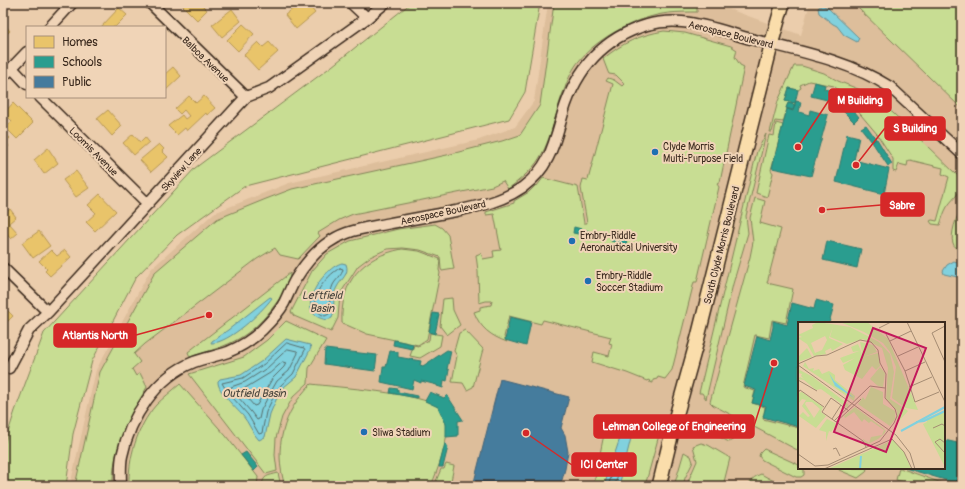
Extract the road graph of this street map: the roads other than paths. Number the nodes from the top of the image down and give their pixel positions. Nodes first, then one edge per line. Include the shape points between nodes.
1 (72, 3) edge
2 (150, 3) edge
3 (351, 3) edge
4 (384, 3) edge
5 (783, 3) edge
6 (367, 18) junction
7 (51, 26) edge
8 (772, 44) junction
9 (26, 53) edge
10 (12, 68) junction
11 (3, 77) edge
12 (26, 83) edge
13 (246, 97) junction
14 (41, 98) edge
15 (962, 154) edge
16 (148, 204) junction
17 (3, 268) edge
18 (48, 312) junction
19 (9, 368) dead end
20 (121, 486) edge
21 (659, 486) edge

1 - 7 street
2 - 13 street, Balboa Avenue
3 - 6 street
4 - 6 street, Skyview Lane
5 - 8 main road, South Clyde Morris Boulevard
6 - 13 street, Skyview Lane via 269,88
8 - 15 street, Aerospace Boulevard via 856,68 877,78 904,99
8 - 20 street, Aerospace Boulevard via 682,22 646,25 609,44 590,60 578,76 550,154 541,170 524,186 512,194 480,206 369,227 346,233 330,241 303,266 284,304 261,331 228,352 181,368 161,383 146,401 134,422 121,464
8 - 21 main road, South Clyde Morris Boulevard
9 - 10 street
10 - 11 street
10 - 12 street
13 - 16 street, Skyview Lane
14 - 16 street, Loomis Avenue
16 - 18 street, Skyview Lane
17 - 18 street
18 - 19 street, Skyview Lane via 29,330

